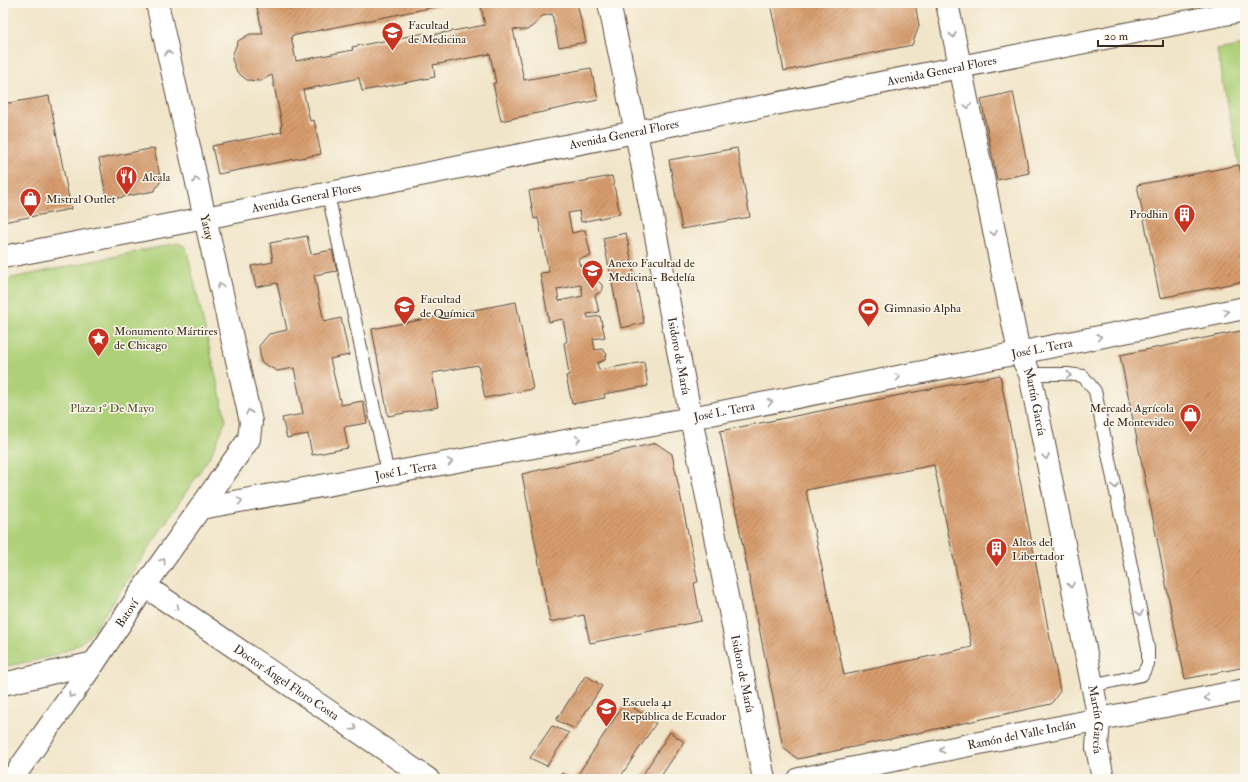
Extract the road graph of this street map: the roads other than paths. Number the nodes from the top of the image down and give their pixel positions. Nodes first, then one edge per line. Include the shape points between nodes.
1 (157, 3) edge
2 (609, 3) edge
3 (947, 3) edge
4 (1245, 10) edge
5 (960, 68) junction
6 (636, 132) junction
7 (328, 194) junction
8 (205, 218) junction
9 (3, 257) edge
10 (1245, 308) edge
11 (1019, 352) junction
12 (1030, 374) junction
13 (691, 418) junction
14 (243, 449) joint
15 (388, 474) junction
16 (201, 508) junction
17 (145, 586) junction
18 (94, 663) junction
19 (3, 684) edge
20 (1091, 686) junction
21 (1245, 690) edge
22 (1099, 719) junction
23 (423, 778) edge
24 (12, 779) edge
25 (764, 779) edge
26 (799, 779) edge
27 (1103, 779) edge

8 -> 1 street, Yatay
2 - 6 street, Isidoro de María
3 -> 5 street, Martín García
4 - 5 street, Avenida General Flores
5 - 6 street, Avenida General Flores
5 -> 11 street, Martín García
6 - 7 street, Avenida General Flores
6 - 13 street, Isidoro de María
7 - 8 street, Avenida General Flores
7 - 15 lane
8 - 9 street, Avenida General Flores
14 -> 8 street, Yatay via 249,439 251,422
11 -> 10 street, José L. Terra
11 - 12 street, Martín García
13 -> 11 street, José L. Terra
12 -> 20 street, Martín García
12 -> 20 lane via 1083,376 1095,391 1148,648 1148,664 1142,675
15 -> 13 street, José L. Terra
13 - 25 street, Isidoro de María
14 - 16 street, Batoví
16 -> 15 street, José L. Terra
17 -> 16 street, Batoví
17 - 18 street, Batoví
17 -> 23 street, Doctor Ángel Floro Costa
18 - 19 street
18 -> 24 street, Batoví
20 - 22 street, Martín García
21 -> 22 street, Ramón del Valle Inclán
22 -> 26 street, Ramón del Valle Inclán
22 - 27 street, Martín García via 1097,748

